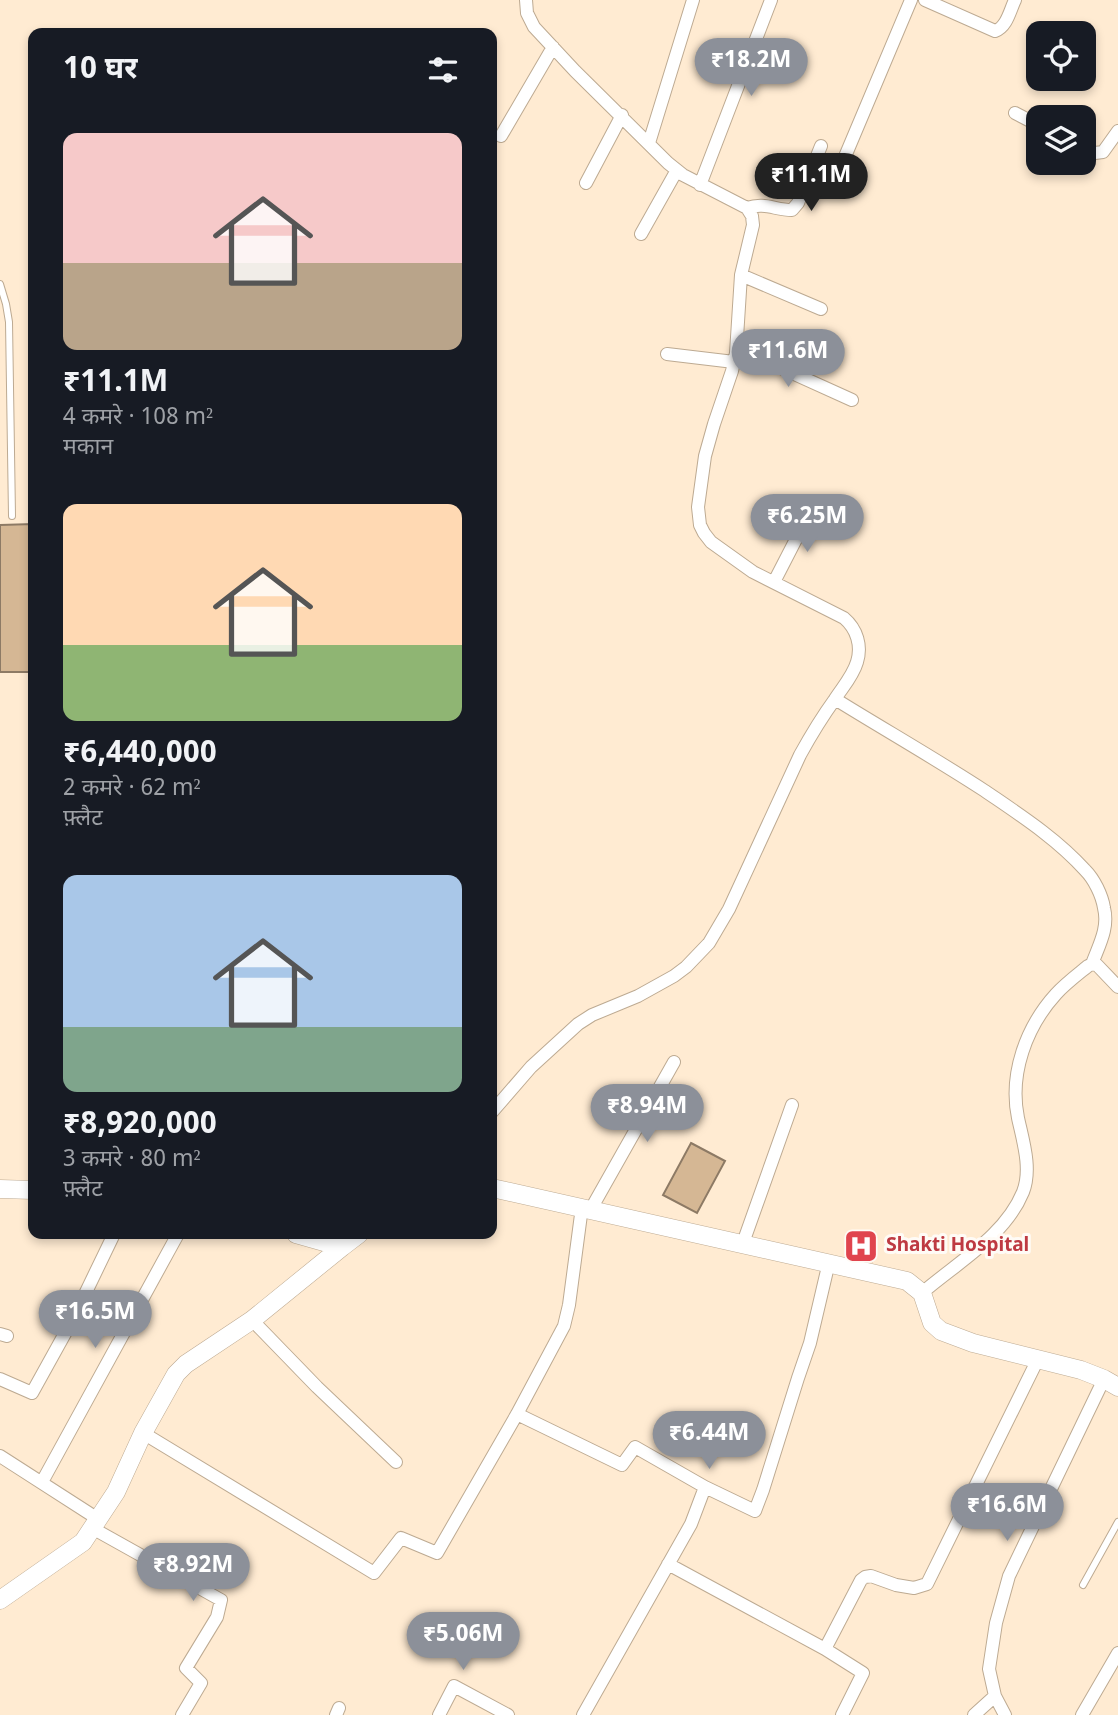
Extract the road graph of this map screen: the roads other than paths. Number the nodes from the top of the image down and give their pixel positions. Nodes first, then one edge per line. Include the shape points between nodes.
1 (526, 0) edge
2 (693, 0) edge
3 (771, 0) edge
4 (911, 0) edge
5 (925, 0) edge
6 (1015, 0) edge
7 (553, 47) junction
8 (1015, 113) dead end
9 (622, 116) junction
10 (1026, 119) edge
11 (1118, 131) edge
12 (500, 135) dead end
13 (649, 143) junction
14 (821, 146) dead end
15 (1096, 153) edge
16 (844, 159) dead end
17 (677, 170) junction
18 (586, 183) dead end
19 (701, 185) junction
20 (747, 208) junction
21 (641, 234) dead end
22 (741, 275) junction
23 (0, 284) edge
24 (821, 309) dead end
25 (737, 348) junction
26 (667, 354) dead end
27 (734, 362) junction
28 (852, 400) dead end
29 (810, 512) dead end
30 (12, 516) dead end
31 (774, 582) junction
32 (835, 699) junction
33 (1092, 964) junction
34 (1118, 987) edge
35 (674, 1062) dead end
36 (792, 1105) dead end
37 (497, 1106) edge
38 (0, 1189) edge
39 (497, 1189) edge
40 (28, 1190) edge
41 (586, 1208) junction
42 (112, 1239) edge
43 (175, 1239) edge
44 (314, 1239) edge
45 (352, 1239) edge
46 (743, 1244) junction
47 (342, 1247) junction
48 (829, 1262) junction
49 (922, 1293) junction
50 (252, 1320) junction
51 (1038, 1359) junction
52 (0, 1379) edge
53 (1111, 1383) edge
54 (517, 1413) junction
55 (143, 1433) junction
56 (0, 1457) edge
57 (396, 1462) dead end
58 (42, 1482) junction
59 (705, 1487) junction
60 (1118, 1522) edge
61 (95, 1524) junction
62 (668, 1564) junction
63 (1083, 1585) dead end
64 (0, 1600) edge
65 (825, 1649) junction
66 (1118, 1653) edge
67 (995, 1696) junction
68 (182, 1715) edge
69 (439, 1715) edge
70 (508, 1715) edge
71 (584, 1715) edge
72 (842, 1715) edge
73 (974, 1715) edge
74 (1005, 1715) edge
75 (1082, 1715) edge

1 - 7 street via 534,27
2 - 13 street
3 - 19 street
4 - 16 street
5 - 6 street via 995,31 1004,24
7 - 9 street
7 - 12 street
8 - 10 street
9 - 13 street
9 - 18 street
11 - 15 street via 1102,152
13 - 17 street
14 - 20 street via 792,210
17 - 19 street
17 - 21 street
19 - 20 street
20 - 22 street via 753,225
22 - 24 street
22 - 25 street
23 - 30 lane via 9,322
25 - 27 street
25 - 28 street
26 - 27 street
27 - 31 street via 705,456 700,525 711,542
29 - 31 street
31 - 32 street via 844,618 856,631 857,662
32 - 33 street via 1030,821 1088,872 1106,923
32 - 37 street via 800,755 709,943 674,976 578,1024
33 - 34 street
33 - 49 street via 1055,994 1024,1047 1016,1108 1026,1179 1016,1207 1005,1223
35 - 41 street
36 - 46 street
38 - 40 street
39 - 41 street
41 - 46 street
41 - 54 street via 564,1326
42 - 52 street via 32,1393
43 - 58 street
44 - 47 street
45 - 47 street
46 - 48 street
47 - 50 street
48 - 49 street via 907,1281
48 - 59 street via 810,1343 755,1511
49 - 51 street via 932,1323 941,1331
50 - 55 street via 176,1374
50 - 57 street
51 - 53 street
51 - 65 street via 927,1584 914,1588 865,1577
53 - 67 street via 1009,1576 989,1669
54 - 55 street via 437,1553 401,1538 374,1573
54 - 59 street via 622,1465 635,1447
55 - 61 street via 116,1492
56 - 58 street
58 - 61 street
59 - 62 street
60 - 63 lane
61 - 64 street via 83,1542
61 - 68 street via 220,1600 217,1617 186,1668 201,1683
62 - 65 street
62 - 71 street
65 - 72 street via 863,1673
66 - 75 street
67 - 73 street
67 - 74 street
69 - 70 street via 454,1686

